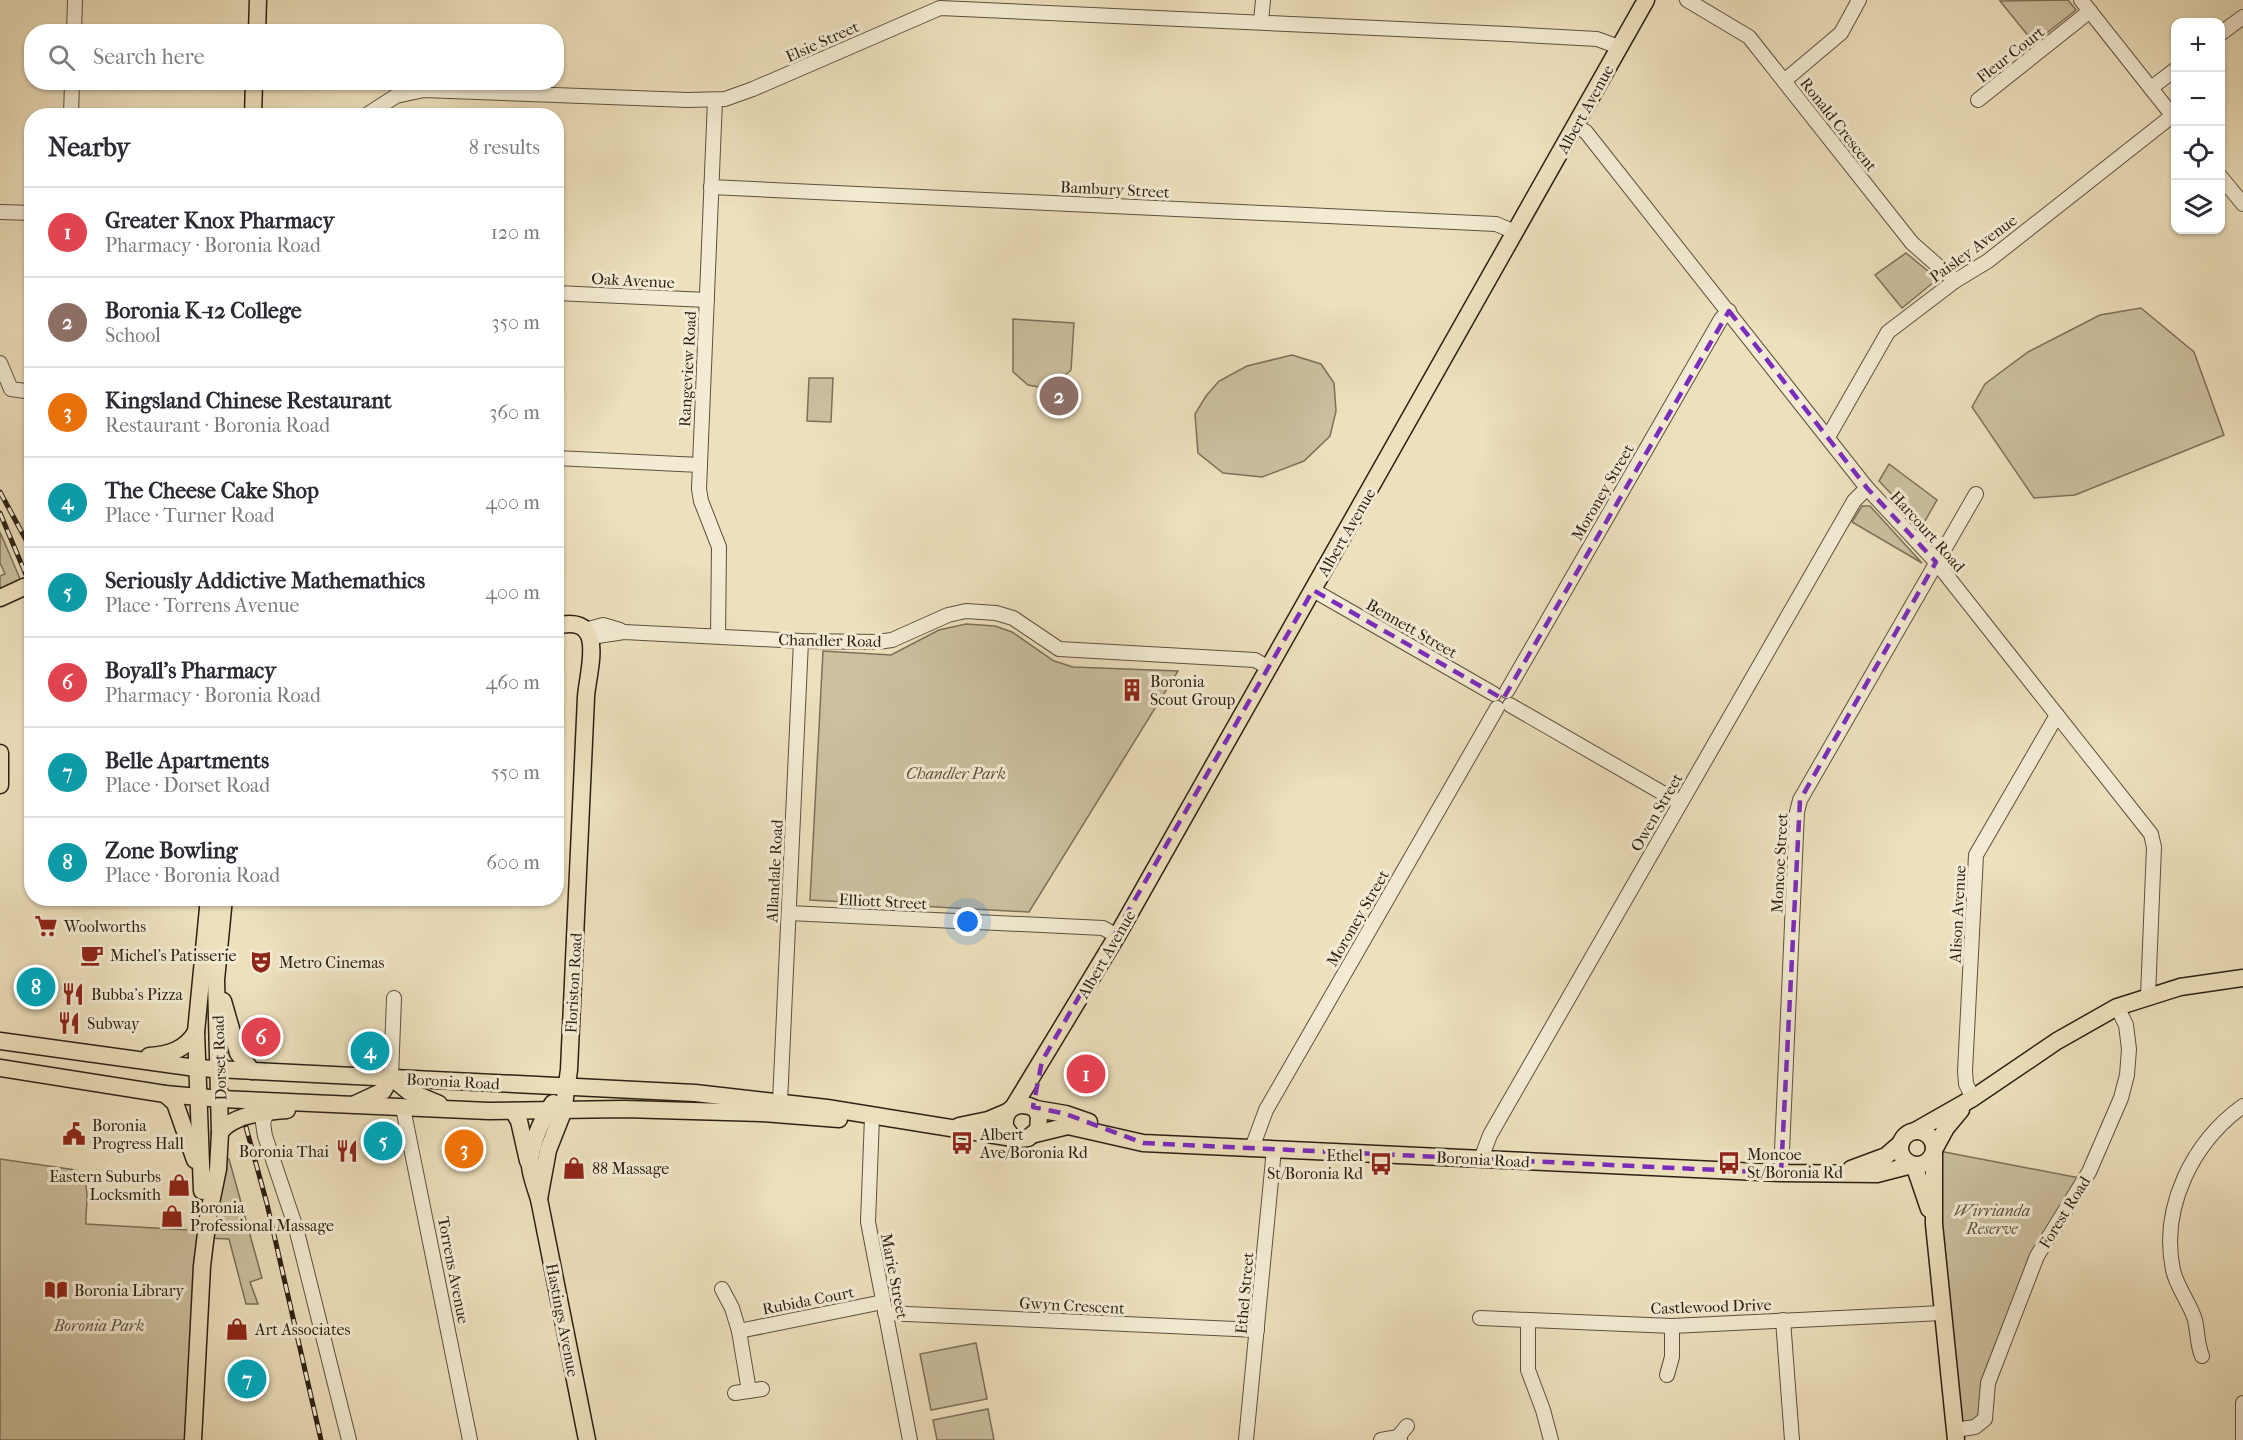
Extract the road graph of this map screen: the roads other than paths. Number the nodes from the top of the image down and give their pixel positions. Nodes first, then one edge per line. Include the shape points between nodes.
1 (75, 0) edge
2 (258, 0) edge
3 (1263, 0) edge
4 (1646, 0) edge
5 (1687, 0) edge
6 (1859, 0) edge
7 (2081, 0) edge
8 (949, 4) edge
9 (2090, 12) junction
10 (2243, 16) edge
11 (1261, 22) junction
12 (74, 24) edge
13 (257, 24) edge
14 (2225, 30) edge
15 (1619, 47) junction
16 (2171, 72) edge
17 (1784, 81) junction
18 (2151, 88) junction
19 (72, 90) edge
20 (254, 90) edge
21 (424, 90) edge
22 (424, 90) edge
23 (715, 100) junction
24 (1978, 100) dead end
25 (70, 108) edge
26 (253, 108) edge
27 (377, 108) edge
28 (2171, 114) edge
29 (2171, 120) edge
30 (1576, 126) junction
31 (2223, 180) edge
32 (711, 187) junction
33 (2243, 204) edge
34 (0, 212) edge
35 (24, 213) edge
36 (1515, 232) junction
37 (1955, 281) junction
38 (564, 293) edge
39 (707, 300) junction
40 (1729, 311) junction
41 (0, 363) edge
42 (24, 391) edge
43 (1828, 437) junction
44 (564, 458) edge
45 (700, 465) junction
46 (1867, 488) junction
47 (1976, 494) dead end
48 (1936, 562) junction
49 (24, 588) edge
50 (1312, 590) junction
51 (0, 598) edge
52 (564, 630) edge
53 (585, 635) junction
54 (718, 636) junction
55 (801, 641) junction
56 (1269, 668) junction
57 (1502, 699) junction
58 (2057, 715) junction
59 (0, 753) edge
60 (0, 785) edge
61 (1680, 802) junction
62 (208, 906) edge
63 (223, 906) edge
64 (789, 913) junction
65 (1117, 936) junction
66 (2243, 978) edge
67 (216, 980) junction
68 (2148, 996) junction
69 (394, 998) dead end
70 (2117, 1007) junction
71 (196, 1032) junction
72 (0, 1041) edge
73 (115, 1058) junction
74 (1042, 1061) junction
75 (0, 1068) edge
76 (196, 1068) junction
77 (219, 1069) junction
78 (252, 1071) junction
79 (391, 1077) junction
80 (490, 1083) junction
81 (566, 1086) junction
82 (165, 1094) junction
83 (198, 1097) junction
84 (1972, 1098) junction
85 (221, 1099) junction
86 (780, 1102) junction
87 (327, 1105) junction
88 (353, 1105) junction
89 (2243, 1106) edge
90 (403, 1108) junction
91 (1034, 1108) junction
92 (1010, 1109) junction
93 (455, 1110) junction
94 (489, 1111) junction
95 (513, 1111) junction
96 (267, 1112) junction
97 (555, 1112) junction
98 (871, 1117) junction
99 (951, 1127) junction
100 (1915, 1131) junction
101 (220, 1133) junction
102 (1035, 1134) junction
103 (1013, 1138) junction
104 (1128, 1140) junction
105 (1901, 1143) junction
106 (1252, 1148) junction
107 (1274, 1149) junction
108 (1934, 1151) junction
109 (1481, 1159) junction
110 (1913, 1165) junction
111 (530, 1168) junction
112 (1781, 1173) junction
113 (1839, 1173) junction
114 (202, 1191) junction
115 (539, 1199) junction
116 (208, 1217) junction
117 (1934, 1224) junction
118 (722, 1289) dead end
119 (884, 1307) junction
120 (1942, 1313) junction
121 (1480, 1318) dead end
122 (1528, 1320) junction
123 (1783, 1320) junction
124 (1672, 1326) junction
125 (1257, 1330) junction
126 (739, 1331) junction
127 (2202, 1356) dead end
128 (1667, 1375) dead end
129 (749, 1391) dead end
130 (2243, 1403) edge
131 (1407, 1426) dead end
132 (1955, 1435) edge
133 (1399, 1439) edge
134 (193, 1440) edge
135 (349, 1440) edge
136 (470, 1440) edge
137 (587, 1440) edge
138 (910, 1440) edge
139 (1246, 1440) edge
140 (1381, 1440) edge
141 (1551, 1440) edge
142 (1792, 1440) edge
143 (2243, 1440) edge

1 - 12 street
2 - 13 main road
3 - 11 street
4 - 15 main road, Albert Avenue
5 - 17 street, Ronald Crescent via 1749,37
6 - 17 street via 1841,33
7 - 9 street
8 - 11 street, Elsie Street
8 - 23 street, Elsie Street via 753,89
9 - 18 street
9 - 24 street, Fleur Court
10 - 14 street
11 - 15 street, Elsie Street via 1597,39
15 - 30 main road, Albert Avenue
16 - 18 street
17 - 37 street, Ronald Crescent via 1912,243
18 - 28 street
19 - 25 street
20 - 26 main road
21 - 23 street, Elsie Street
22 - 27 street, Elsie Street via 396,96
23 - 32 street, Rangeview Road
29 - 37 street, Paisley Avenue via 1988,261
30 - 36 main road, Albert Avenue
30 - 40 street, Harcourt Road via 1586,132
31 - 33 street
32 - 36 street, Bambury Street via 1496,224
32 - 39 street, Rangeview Road
34 - 35 street
36 - 50 main road, Albert Avenue
37 - 43 street, Paisley Avenue via 1888,332
38 - 39 street, Oak Avenue
39 - 45 street, Rangeview Road
40 - 43 street, Harcourt Road
40 - 57 street, Moroney Street via 1720,319
41 - 42 street via 11,389
43 - 46 street, Harcourt Road
44 - 45 street
45 - 54 street, Rangeview Road via 700,501 719,547
46 - 48 street, Harcourt Road
46 - 61 street, Owen Street via 1854,501
47 - 48 street, Moncoe Street
48 - 58 street, Harcourt Road
48 - 112 street, Moncoe Street via 1805,787 1797,812
49 - 51 main road
50 - 56 main road, Albert Avenue
50 - 57 street, Bennett Street
52 - 53 main road, Chandler Road
53 - 54 street, Chandler Road via 603,625 612,625 624,632
53 - 81 main road, Floriston Road via 588,669
54 - 55 street, Chandler Road
55 - 56 street, Chandler Road via 892,640 966,611 1013,618 1059,649 1255,660
55 - 64 street, Allandale Road
56 - 65 main road, Albert Avenue
57 - 61 street, Bennett Street
57 - 106 street, Moroney Street via 1266,1110
58 - 68 street, Harcourt Road via 2154,841
58 - 84 street, Alison Avenue via 1976,855 1965,1071
59 - 60 main road
61 - 109 street, Owen Street via 1490,1135
62 - 71 main road, Dorset Road
63 - 67 main road, Dorset Road
64 - 65 street, Elliott Street via 1103,928
64 - 86 street, Allandale Road
65 - 74 main road, Albert Avenue
66 - 68 main road
67 - 77 main road, Dorset Road
67 - 78 main road via 238,1053
68 - 70 main road
69 - 79 street
70 - 84 main road via 2057,1041
70 - 132 street, Forest Road via 2128,1032 2129,1058 2126,1082 2110,1128 2085,1179 2037,1256 1988,1383 1985,1419
71 - 73 main road via 189,1043 170,1053
71 - 76 main road, Dorset Road
72 - 73 main road, Boronia Road
73 - 76 main road, Boronia Road
74 - 91 main road, Albert Avenue via 1035,1083
74 - 92 main road, Albert Avenue
75 - 82 main road, Boronia Road
76 - 77 main road, Boronia Road
76 - 83 main road, Dorset Road
77 - 78 main road, Boronia Road
77 - 85 main road, Dorset Road
78 - 79 main road, Boronia Road
79 - 80 main road, Boronia Road
79 - 88 main road via 383,1091
79 - 93 main road via 408,1091
80 - 81 main road, Boronia Road
80 - 94 main road
81 - 86 main road, Boronia Road
81 - 97 main road, Hastings Avenue
82 - 83 main road, Boronia Road
82 - 114 main road, Dorset Road via 176,1105
83 - 85 main road, Boronia Road
83 - 114 main road, Dorset Road
84 - 100 main road
84 - 108 main road via 1946,1128
85 - 87 main road, Boronia Road
85 - 101 main road, Dorset Road
86 - 98 main road, Boronia Road
87 - 88 main road, Boronia Road
87 - 96 main road, Boronia Road
88 - 90 main road, Boronia Road
89 - 127 street via 2207,1140 2181,1185 2174,1208 2174,1271 2194,1319
90 - 93 main road, Boronia Road
90 - 136 street, Torrens Avenue
91 - 92 main road via 1023,1104
91 - 102 main road via 1040,1121
91 - 104 main road, Boronia Road via 1066,1114
92 - 99 main road, Boronia Road via 988,1120
92 - 103 main road via 1005,1127
93 - 94 main road, Boronia Road
94 - 95 main road, Boronia Road
95 - 97 main road, Boronia Road
95 - 111 main road
96 - 101 main road, Boronia Road via 236,1121
96 - 135 street via 263,1123 265,1136 296,1228
97 - 98 main road, Boronia Road via 624,1109 824,1119
97 - 111 main road, Hastings Avenue via 533,1147
97 - 115 main road, Hastings Avenue
98 - 99 main road, Boronia Road
98 - 119 street, Marie Street via 868,1222
99 - 103 main road, Boronia Road
100 - 105 main road
100 - 108 main road via 1929,1136
101 - 116 main road, Dorset Road
102 - 103 main road via 1024,1140
102 - 104 main road, Boronia Road via 1068,1126
104 - 106 main road, Boronia Road
105 - 110 main road via 1901,1153
105 - 113 main road, Boronia Road via 1886,1156
106 - 107 main road, Boronia Road
107 - 109 main road, Boronia Road
107 - 125 street, Ethel Street
108 - 110 main road via 1924,1164
108 - 117 main road, Forest Road
109 - 112 main road, Boronia Road
110 - 113 main road, Boronia Road via 1885,1173
110 - 117 main road, Forest Road
111 - 115 main road, Hastings Avenue
112 - 113 main road, Boronia Road
114 - 116 main road, Dorset Road
115 - 137 main road, Hastings Avenue
116 - 134 main road, Dorset Road
117 - 120 main road, Forest Road
118 - 126 street
119 - 125 street, Gwyn Crescent
119 - 126 street, Rubida Court
119 - 138 street, Marie Street
120 - 123 street, Castlewood Drive
120 - 132 main road, Forest Road
121 - 122 street, Castlewood Drive
122 - 124 street, Castlewood Drive
122 - 141 street via 1527,1370
123 - 124 street, Castlewood Drive
123 - 142 street
124 - 128 street via 1672,1358
125 - 139 street, Ethel Street
126 - 129 street
130 - 143 street
131 - 133 street
133 - 140 street

